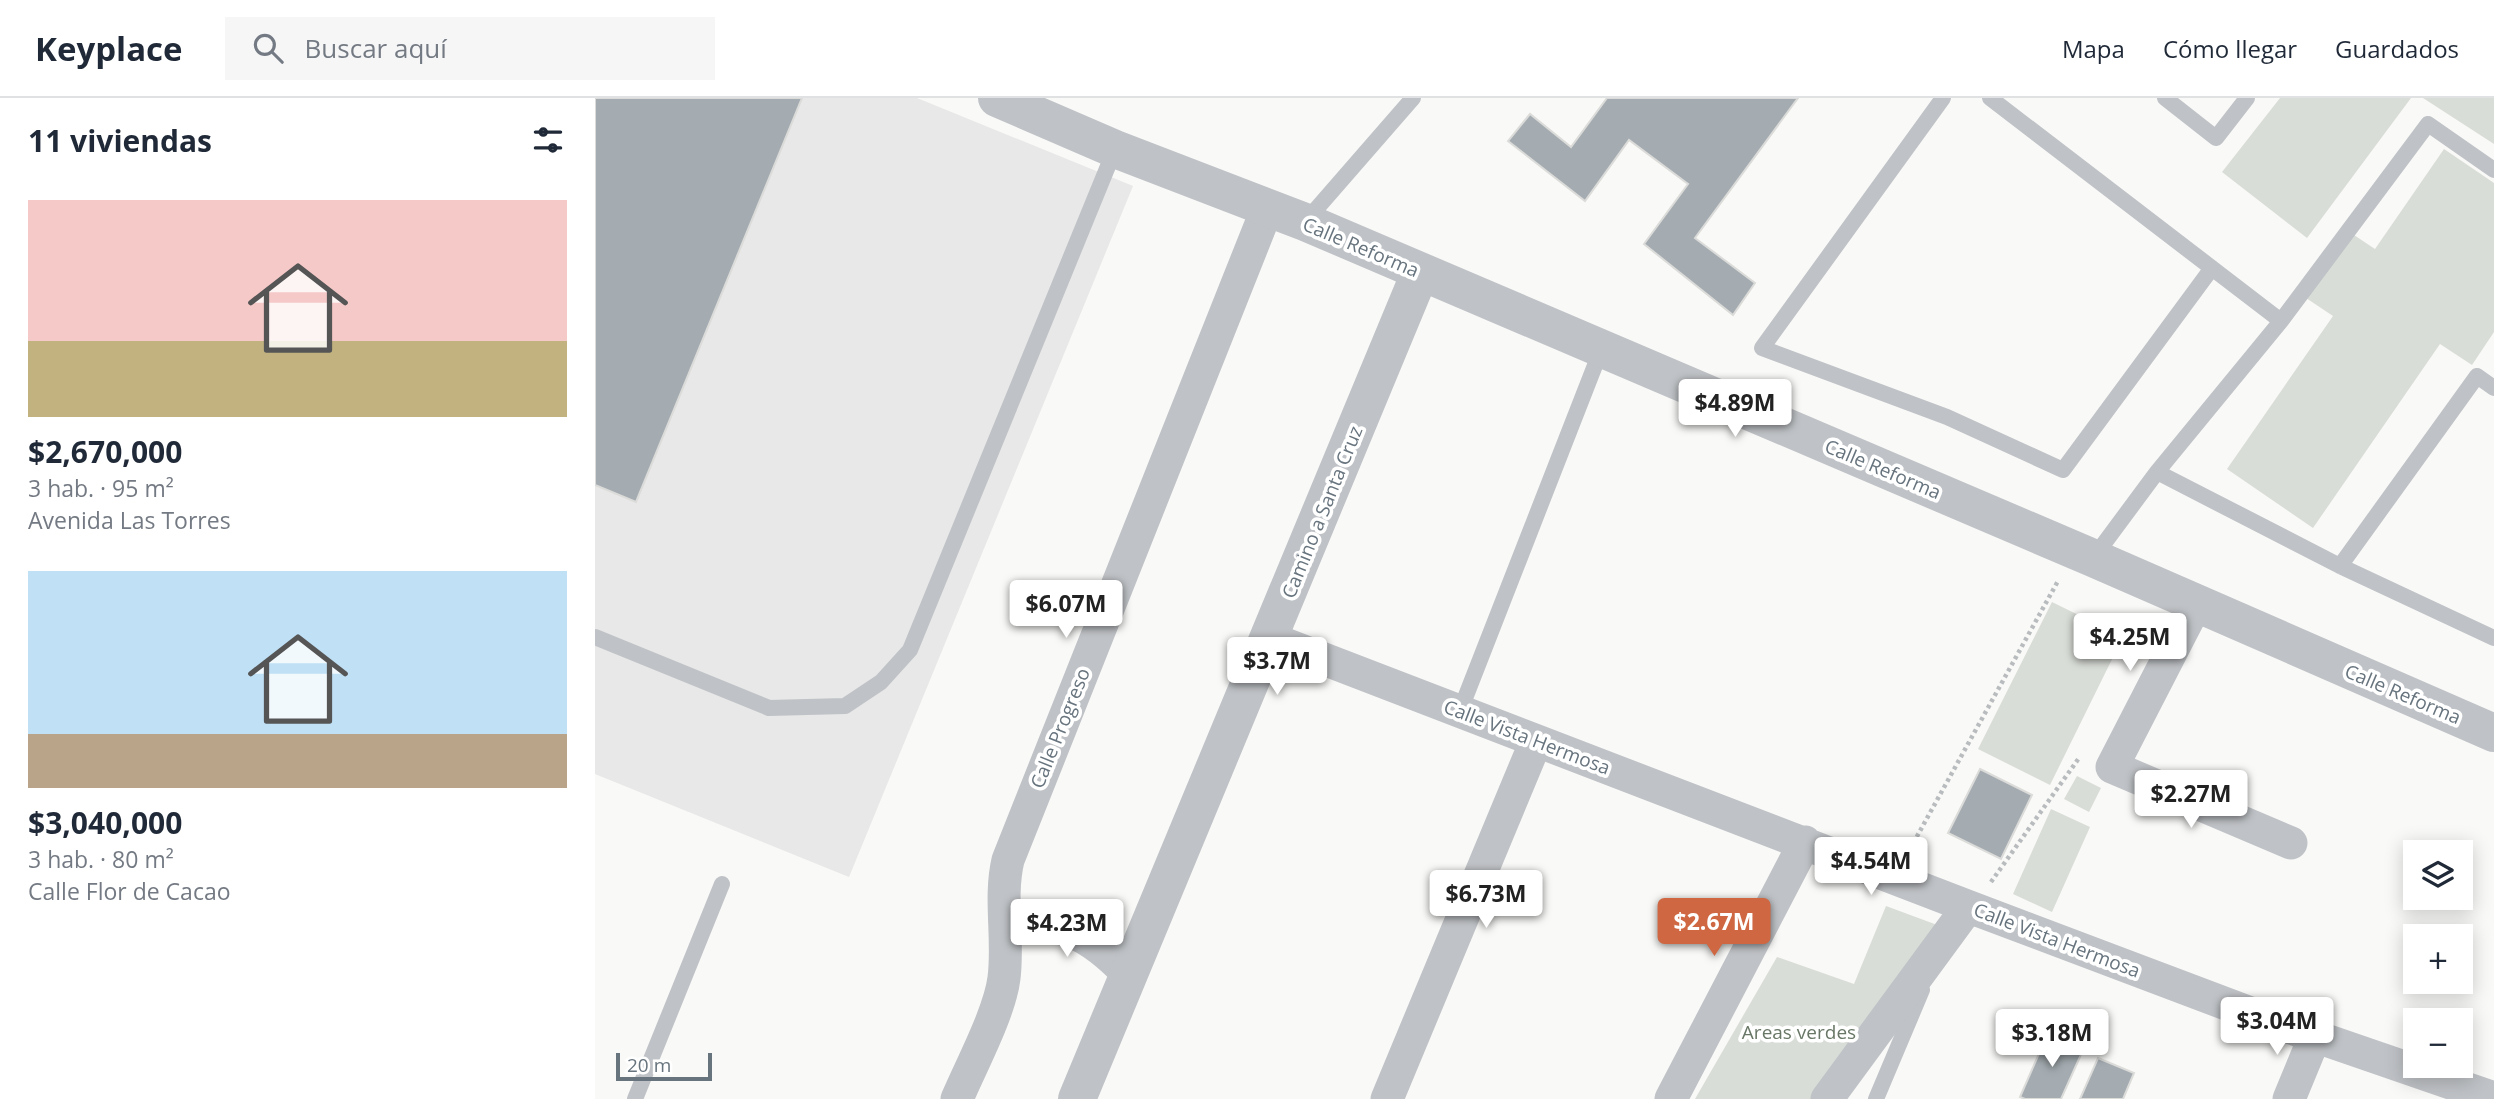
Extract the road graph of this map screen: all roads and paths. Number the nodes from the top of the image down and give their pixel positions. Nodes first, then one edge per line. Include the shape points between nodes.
1 (997, 98) edge
2 (1413, 98) edge
3 (1943, 98) edge
4 (1990, 98) edge
5 (2165, 98) edge
6 (2247, 98) edge
7 (1115, 149) junction
8 (2494, 170) edge
9 (1267, 209) junction
10 (1305, 222) junction
11 (2212, 268) junction
12 (1420, 273) junction
13 (2281, 321) junction
14 (1601, 350) junction
15 (2494, 388) edge
16 (2157, 472) junction
17 (2084, 554) junction
18 (2340, 566) junction
19 (2196, 604) junction
20 (595, 637) edge
21 (1269, 638) junction
22 (2494, 638) edge
23 (1460, 711) junction
24 (2494, 733) edge
25 (1536, 741) junction
26 (1805, 842) junction
27 (2291, 843) dead end
28 (1894, 877) junction
29 (722, 884) dead end
30 (1968, 907) junction
31 (1007, 932) junction
32 (1941, 946) junction
33 (1128, 974) junction
34 (2315, 1036) junction
35 (2494, 1098) edge
36 (635, 1099) edge
37 (957, 1099) edge
38 (1077, 1099) edge
39 (1387, 1099) edge
40 (1671, 1099) edge
41 (1827, 1099) edge
42 (1876, 1099) edge
43 (2289, 1099) edge

1 - 7 street, Calle Reforma
2 - 10 lane
3 - 11 lane via 1762,348 1947,417 2063,470
4 - 11 lane
5 - 6 lane via 2216,138
7 - 9 street, Calle Reforma
7 - 20 lane via 910,650 881,682 845,706 769,708
8 - 13 lane via 2428,124
9 - 10 street, Calle Reforma
9 - 31 street, Calle Progreso via 1008,860 1003,882
10 - 12 street, Calle Reforma
11 - 13 lane
12 - 14 street, Calle Reforma
12 - 21 street, Camino a Santa Cruz
13 - 16 lane
14 - 17 street, Calle Reforma
14 - 23 lane
15 - 18 lane via 2477,376
16 - 17 lane
16 - 18 lane
17 - 19 street, Calle Reforma
17 - 28 path
18 - 22 lane
19 - 24 street, Calle Reforma
19 - 27 street via 2112,767
21 - 23 street, Calle Vista Hermosa
21 - 33 street, Camino a Santa Cruz
23 - 25 street, Calle Vista Hermosa
25 - 26 street, Calle Vista Hermosa
25 - 39 street
26 - 28 street, Calle Vista Hermosa
26 - 40 street
28 - 30 street, Calle Vista Hermosa
29 - 36 lane
30 - 32 street
30 - 34 street, Calle Vista Hermosa
31 - 33 street via 1030,925 1069,929 1105,950
31 - 37 street, Calle Progreso via 1003,983
32 - 41 street
32 - 42 lane
33 - 38 street, Camino a Santa Cruz
34 - 35 street, Calle Vista Hermosa
34 - 43 street

